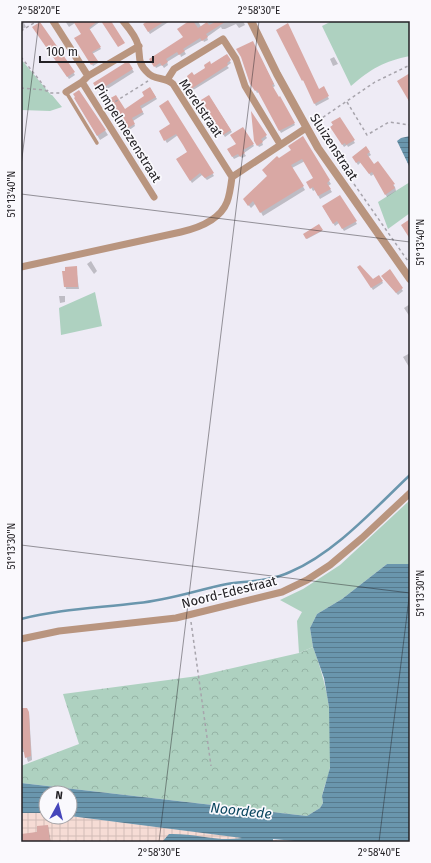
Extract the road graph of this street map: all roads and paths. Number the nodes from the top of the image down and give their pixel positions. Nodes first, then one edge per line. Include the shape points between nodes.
1 (37, 21) edge
2 (52, 21) edge
3 (123, 21) edge
4 (250, 21) edge
5 (21, 31) edge
6 (139, 46) junction
7 (21, 57) edge
8 (410, 65) edge
9 (88, 76) junction
10 (152, 76) junction
11 (168, 80) junction
12 (82, 82) junction
13 (21, 88) edge
14 (48, 90) junction
15 (66, 92) junction
16 (347, 102) junction
17 (100, 111) junction
18 (410, 125) edge
19 (306, 128) junction
20 (97, 143) dead end
21 (280, 144) junction
22 (232, 177) junction
23 (154, 196) dead end
24 (21, 267) edge
25 (410, 279) edge
26 (410, 493) edge
27 (190, 614) junction
28 (21, 639) edge
29 (212, 766) dead end

1 - 5 path
2 - 9 street
3 - 6 street
4 - 19 street, Sluizenstraat
6 - 9 street
6 - 10 street via 140,61
7 - 14 path
8 - 16 path via 375,82
9 - 12 street
10 - 11 street, Merelstraat
10 - 17 path
11 - 21 street via 174,69 223,39 236,59 245,86
11 - 22 street, Merelstraat
12 - 15 street
12 - 17 street, Pimpelmezenstraat
13 - 14 path
14 - 15 path via 56,94
15 - 20 lane
16 - 18 path via 367,135 389,122
16 - 19 path
17 - 23 street, Pimpelmezenstraat
19 - 21 street
19 - 25 street, Sluizenstraat
21 - 22 street
22 - 24 street via 227,203 204,224 181,232
26 - 27 street, Noord-Edestraat via 349,550 302,583 282,592
27 - 28 street, Noord-Edestraat via 154,621 59,630
27 - 29 path

